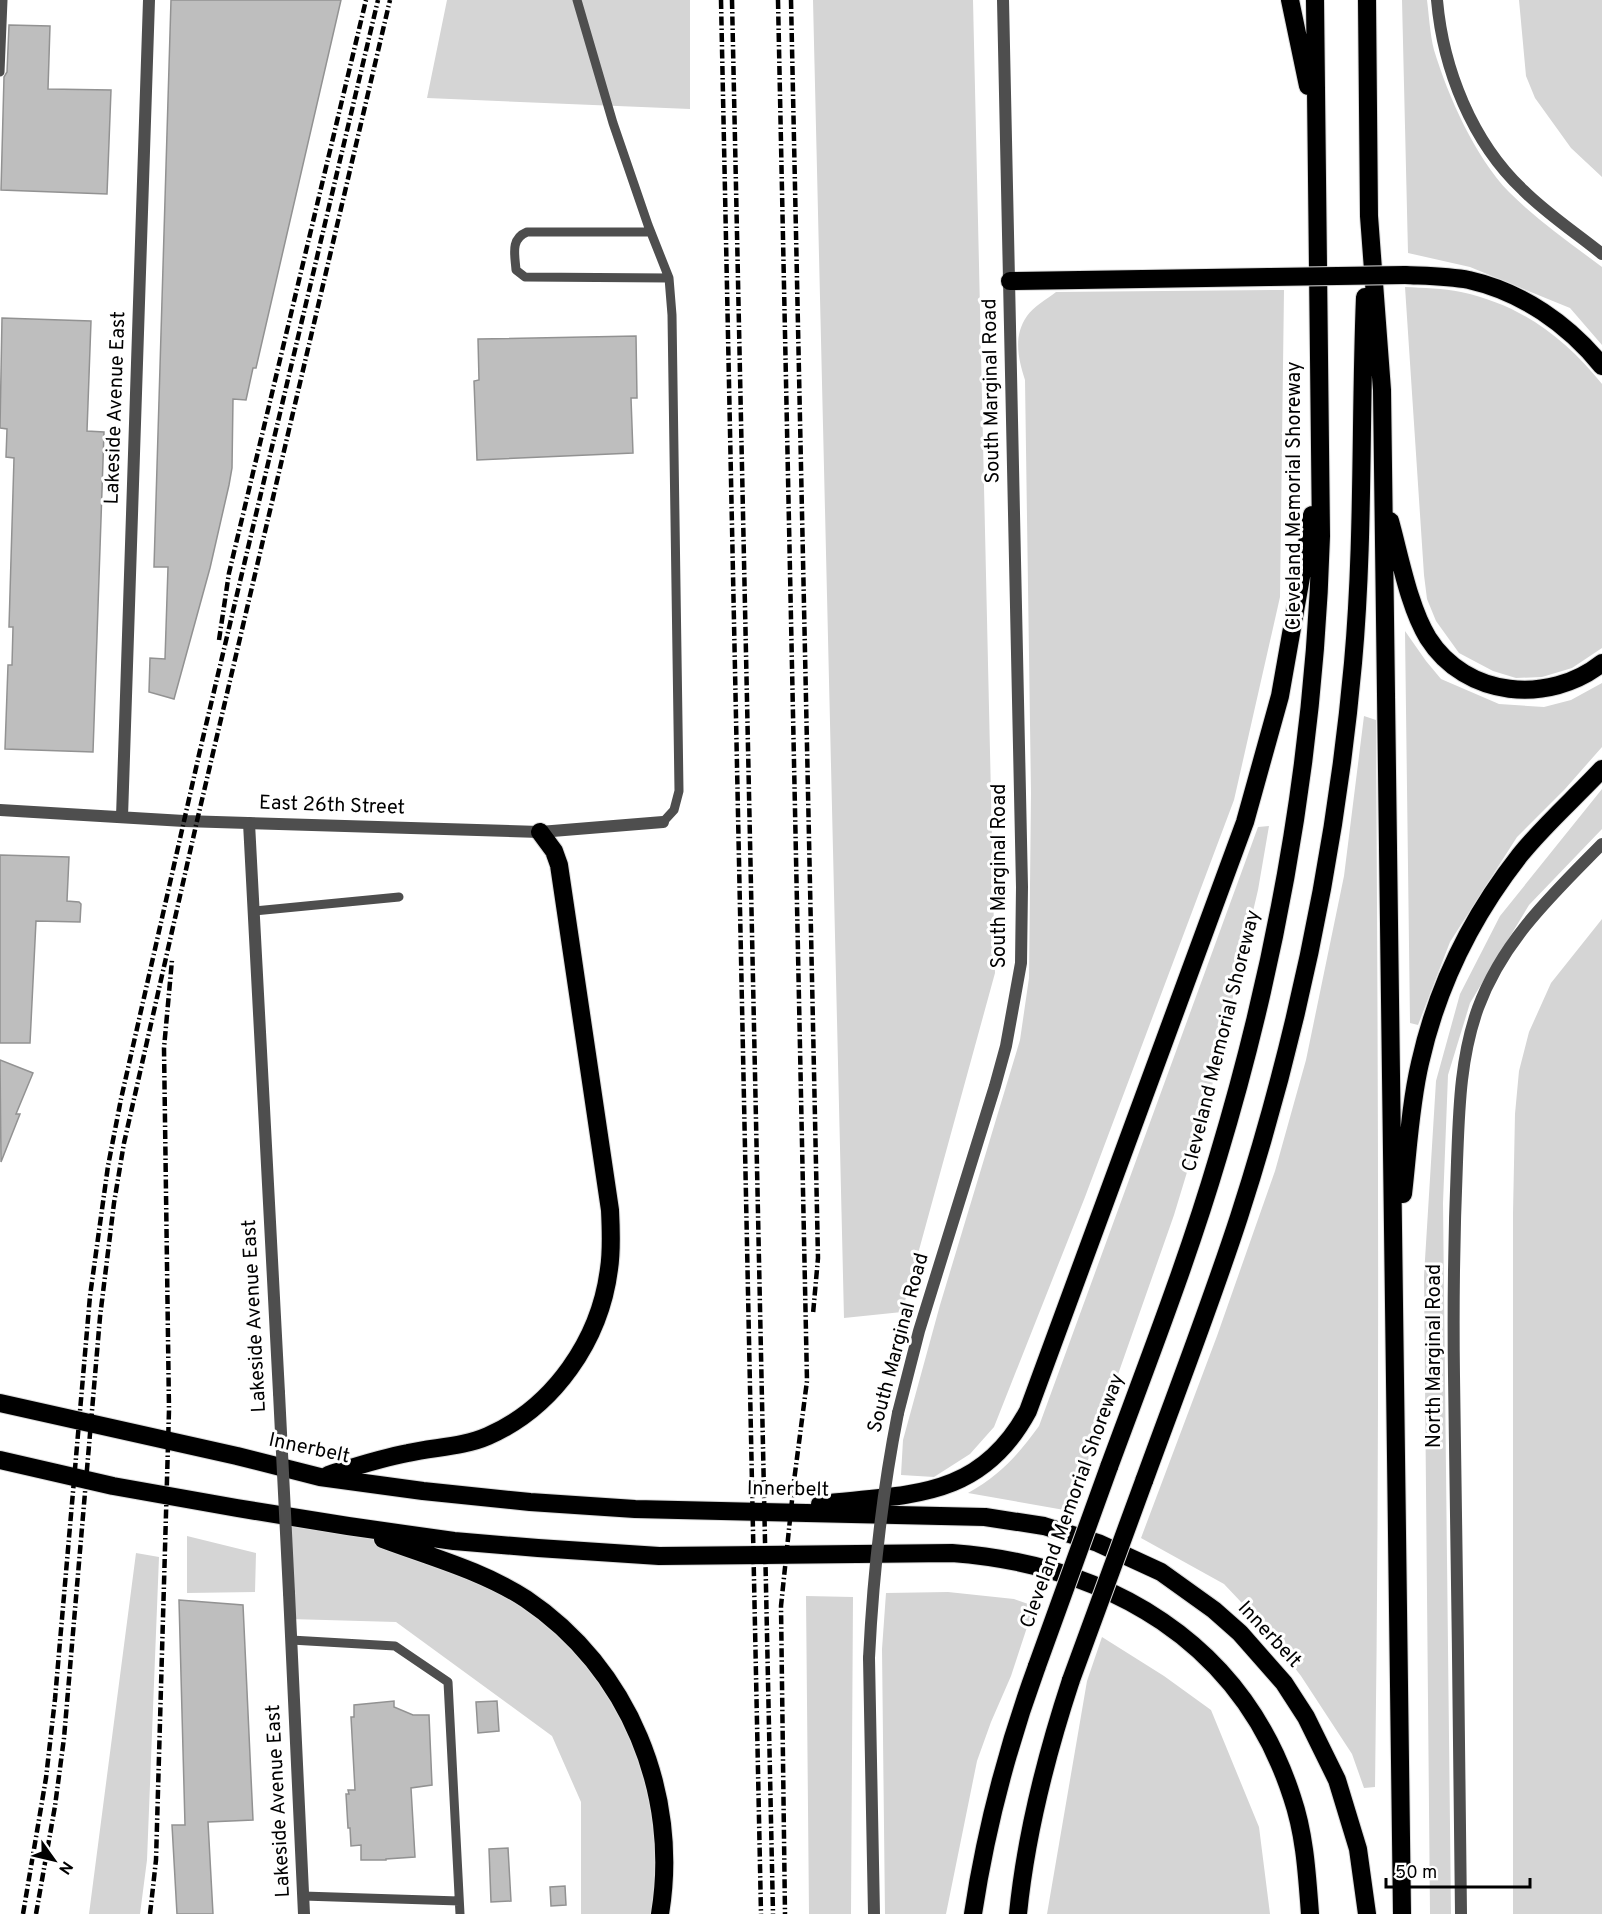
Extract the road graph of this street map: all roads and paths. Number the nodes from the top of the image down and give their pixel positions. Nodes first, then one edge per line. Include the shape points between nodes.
1 (3, 0) edge
2 (149, 0) edge
3 (577, 0) edge
4 (1003, 0) edge
5 (1290, 0) edge
6 (1315, 0) edge
7 (1367, 0) edge
8 (1437, 0) edge
9 (0, 72) edge
10 (1316, 128) junction
11 (1369, 216) junction
12 (650, 232) junction
13 (1602, 254) edge
14 (669, 278) junction
15 (1010, 281) junction
16 (1602, 366) edge
17 (1320, 469) junction
18 (1383, 496) junction
19 (1602, 663) edge
20 (1602, 769) edge
21 (0, 810) edge
22 (122, 817) junction
23 (663, 822) joint
24 (249, 823) junction
25 (540, 832) junction
26 (1602, 844) edge
27 (399, 897) dead end
28 (254, 911) junction
29 (1394, 1270) junction
30 (0, 1404) edge
31 (0, 1460) edge
32 (320, 1477) junction
33 (747, 1512) junction
34 (348, 1526) junction
35 (291, 1640) junction
36 (303, 1896) junction
37 (459, 1901) junction
38 (304, 1914) edge
39 (460, 1914) edge
40 (660, 1914) edge
41 (874, 1914) edge
42 (973, 1914) edge
43 (1018, 1914) edge
44 (1310, 1914) edge
45 (1367, 1914) edge
46 (1402, 1914) edge
47 (1461, 1914) edge

1 - 9 lane
2 - 22 street, Lakeside Avenue East
3 - 12 lane
4 - 15 street, South Marginal Road
5 - 10 highway
6 - 10 highway, Cleveland Memorial Shoreway
7 - 11 highway
8 - 13 street via 1452,74 1488,148 1521,189
10 - 17 highway, Cleveland Memorial Shoreway
11 - 18 highway via 1382,390
11 - 43 highway, bridge via 1353,663 1335,803 1297,1011 1239,1216 1058,1718 1033,1812
12 - 14 lane
12 - 14 lane via 527,232 514,245 516,270 525,277
14 - 23 lane via 679,791 674,810
15 - 16 highway, bridge via 1405,275 1468,280 1517,297 1558,322
15 - 41 street, South Marginal Road, bridge via 1021,963 1006,1046 919,1331 886,1473 869,1658
17 - 33 highway via 1280,696 1245,822 1020,1426 991,1461 948,1484 910,1494
17 - 42 highway, Cleveland Memorial Shoreway, bridge via 1313,678 1295,819 1270,955 1238,1090 1174,1291 1005,1758
18 - 19 highway via 1415,610 1437,650 1458,670 1498,688 1533,691 1569,683
18 - 29 highway
20 - 29 highway via 1509,869 1472,928 1442,991 1415,1088
21 - 22 street, East 26th Street
22 - 24 street, East 26th Street
23 - 25 street, East 26th Street
24 - 25 street, East 26th Street
24 - 28 street, Lakeside Avenue East
25 - 32 highway via 559,865 610,1210 609,1268 601,1305 572,1365 551,1392 511,1424 468,1442 406,1453
26 - 47 street, North Marginal Road via 1530,918 1504,953 1477,1010 1462,1074 1453,1277
27 - 28 lane
28 - 35 street, Lakeside Avenue East, bridge
29 - 46 highway
30 - 32 highway, Innerbelt
31 - 34 highway via 113,1486
32 - 33 highway, Innerbelt via 530,1502
33 - 45 highway, Innerbelt via 1016,1521 1072,1534 1161,1572 1240,1633 1284,1683 1306,1717 1349,1814
34 - 40 highway via 510,1590 556,1623 599,1667 622,1701 654,1781 665,1850
34 - 44 highway via 503,1545 659,1556 952,1553 1023,1562 1089,1582 1149,1612 1178,1633 1228,1680 1248,1707 1282,1767 1293,1799 1306,1864
35 - 36 street, Lakeside Avenue East
35 - 37 lane via 395,1646 448,1682
36 - 37 lane
36 - 38 street, Lakeside Avenue East
37 - 39 lane

